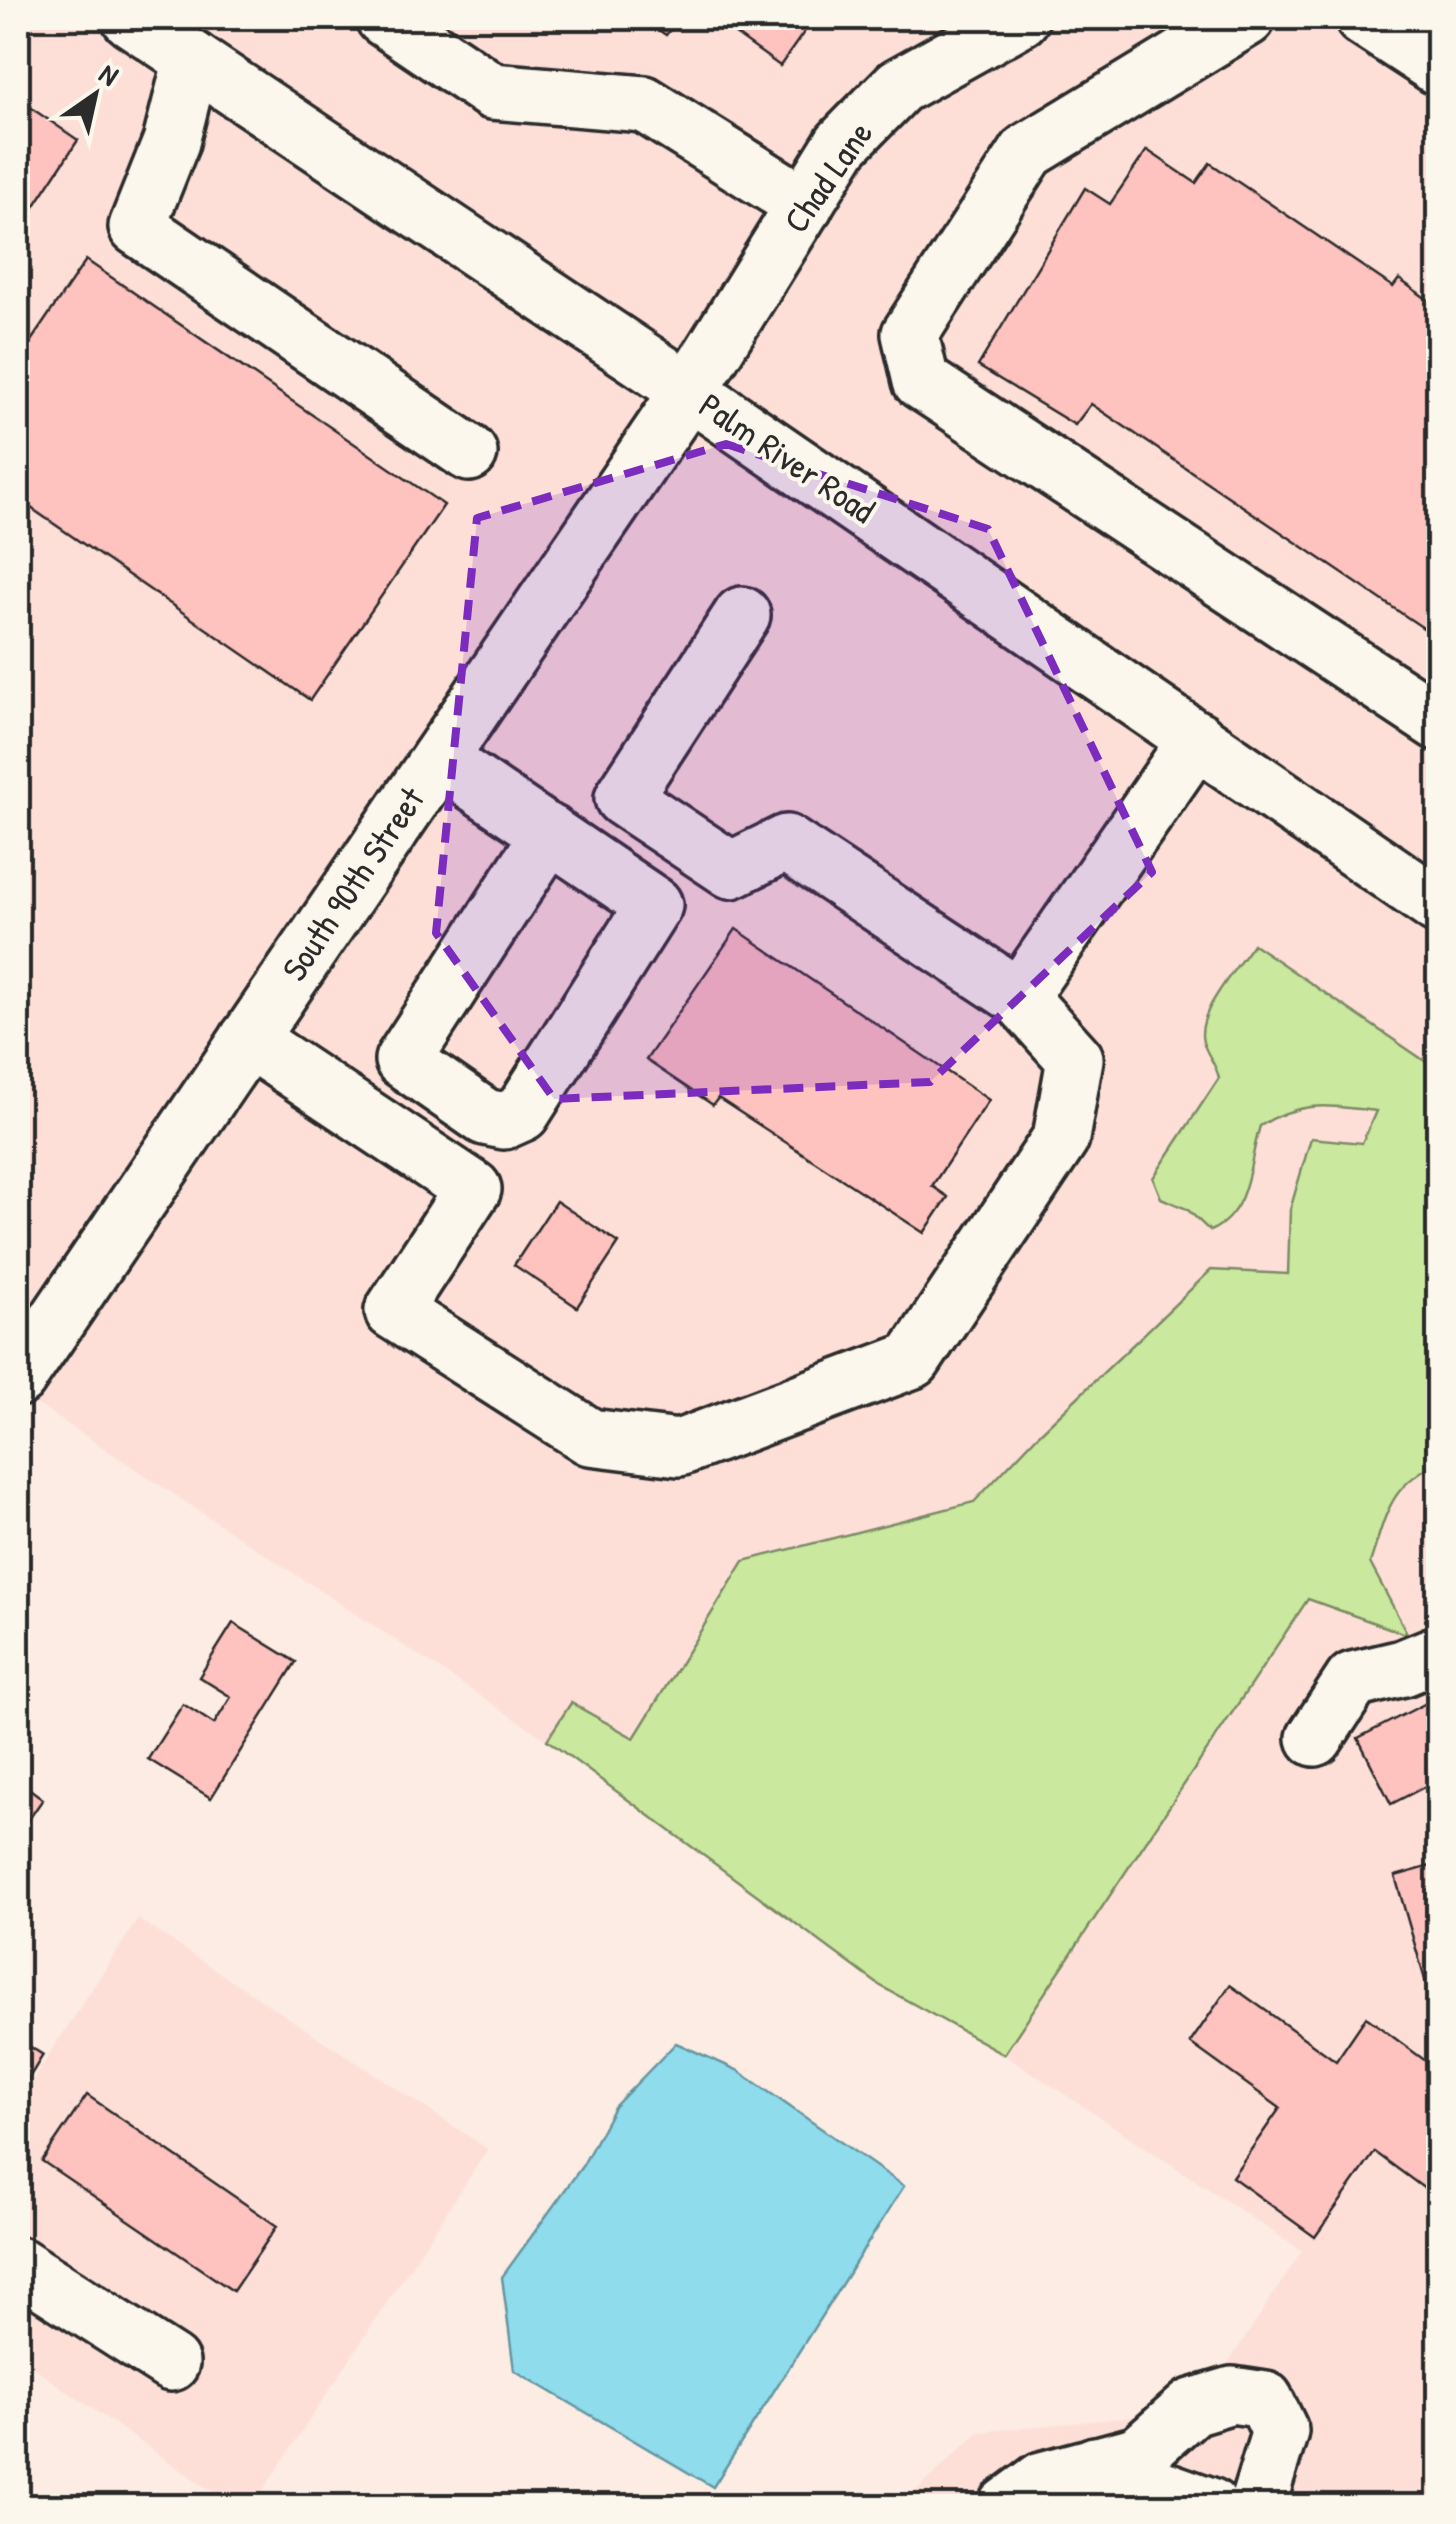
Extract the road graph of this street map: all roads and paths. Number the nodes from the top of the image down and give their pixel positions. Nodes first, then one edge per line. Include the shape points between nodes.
1 (130, 18) edge
2 (384, 18) edge
3 (1021, 18) edge
4 (1246, 18) edge
5 (1364, 18) edge
6 (192, 59) junction
7 (1438, 68) edge
8 (805, 205) junction
9 (689, 391) junction
10 (469, 453) dead end
11 (742, 615) dead end
12 (1438, 722) edge
13 (1196, 739) junction
14 (439, 759) junction
15 (550, 833) junction
16 (1432, 887) edge
17 (1019, 997) junction
18 (248, 1039) junction
19 (403, 1060) junction
20 (364, 1117) junction
21 (18, 1378) edge
22 (1438, 1653) edge
23 (1315, 1738) dead end
24 (18, 2265) edge
25 (171, 2363) dead end
26 (1095, 2464) junction
27 (1028, 2498) edge
28 (1210, 2506) edge
29 (1257, 2506) edge

1 - 6 street, Palm River Road
2 - 8 street via 492,91 644,104
3 - 8 street, Chad Lane via 899,86 842,144
4 - 12 street via 1028,152 910,334 921,381
5 - 7 street
6 - 9 street, Palm River Road
6 - 10 street via 171,142 137,228
8 - 9 street, Chad Lane
9 - 13 street, Palm River Road
9 - 14 street, South 90th Street
11 - 17 street via 622,798 732,870 786,844
13 - 16 street, Palm River Road
13 - 17 street
14 - 15 street
14 - 18 street, South 90th Street
15 - 19 street
15 - 19 street via 654,905 522,1113 504,1121 485,1117
17 - 20 street via 1075,1059 1060,1138 913,1360 680,1448 590,1436 393,1311 473,1189
18 - 20 street
18 - 21 street, South 90th Street
19 - 20 street
22 - 23 street via 1353,1680
24 - 25 street
26 - 27 street
26 - 28 street
26 - 29 street via 1139,2454 1192,2407 1232,2396 1265,2400 1280,2432

